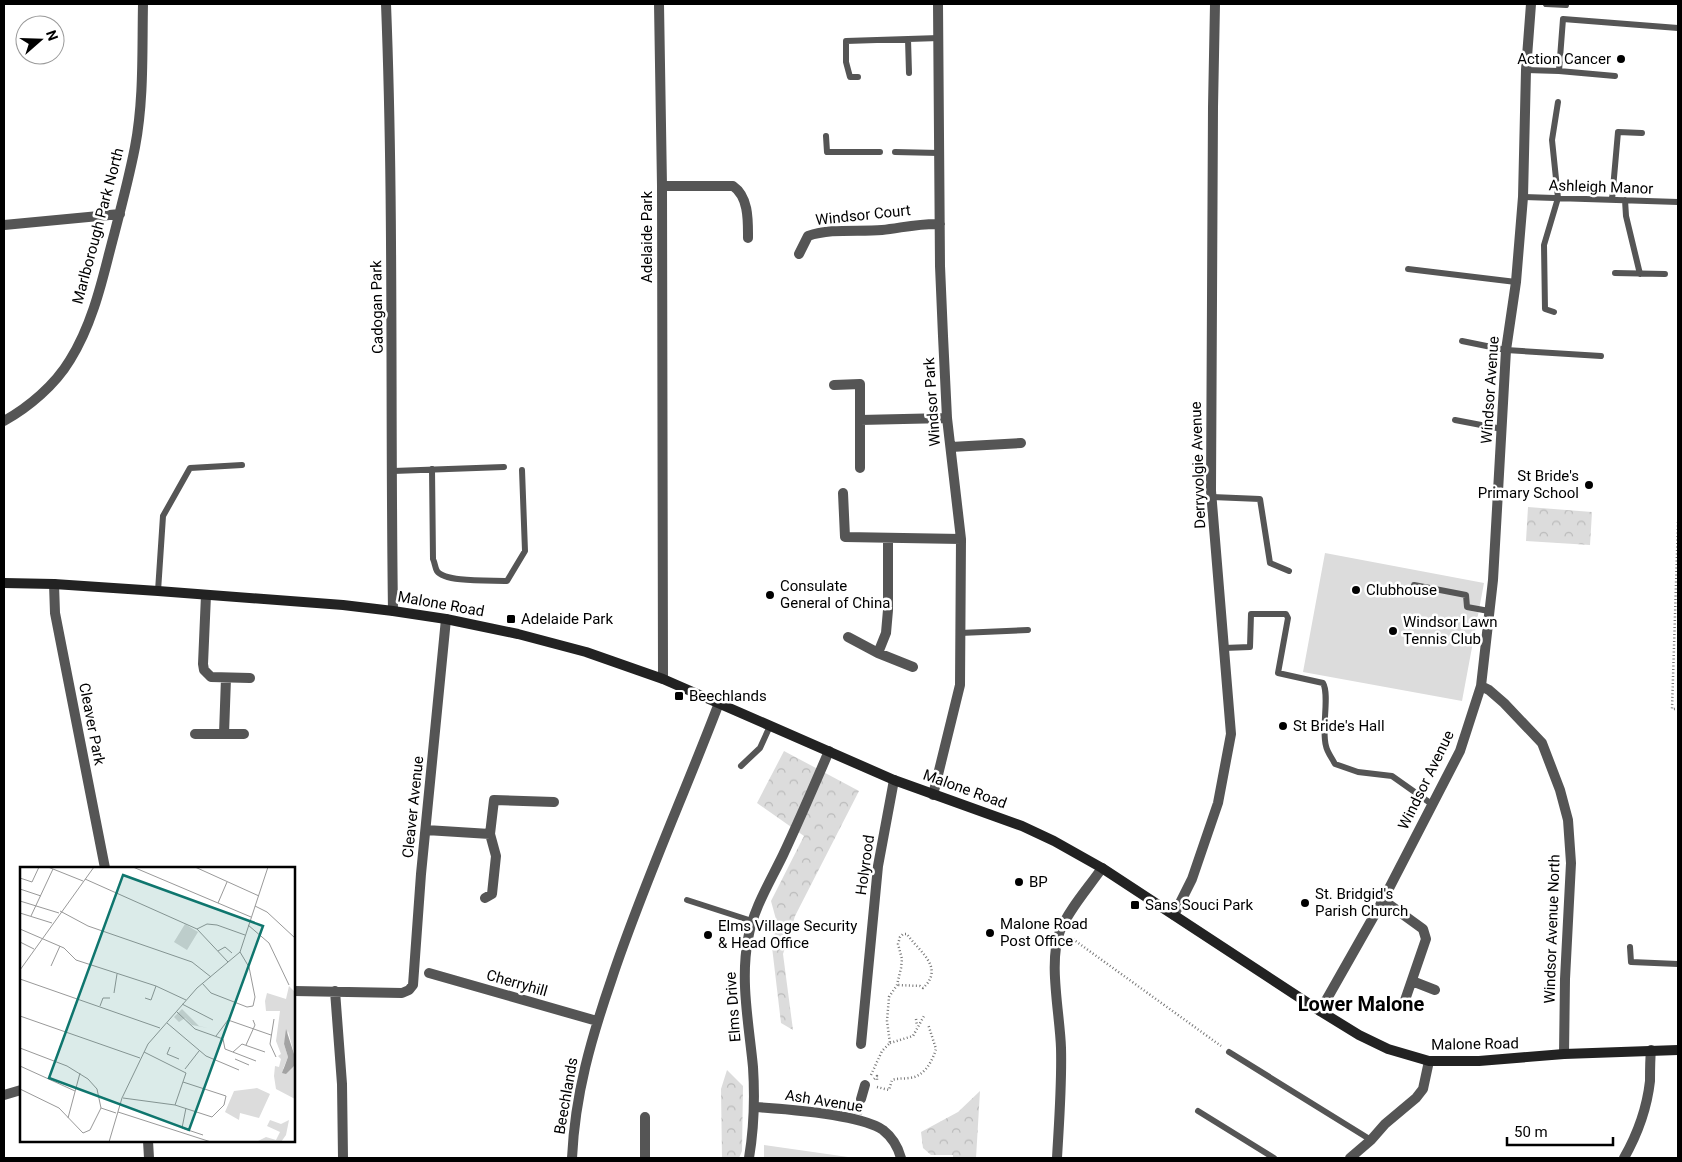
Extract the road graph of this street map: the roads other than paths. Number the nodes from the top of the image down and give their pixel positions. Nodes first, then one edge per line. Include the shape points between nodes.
1 (143, 4) edge
2 (386, 4) edge
3 (659, 4) edge
4 (938, 4) edge
5 (1215, 4) edge
6 (1531, 4) edge
7 (1546, 4) edge
8 (1566, 4) edge
9 (1678, 28) edge
10 (939, 38) junction
11 (908, 39) junction
12 (1526, 70) junction
13 (1559, 71) junction
14 (909, 73) dead end
15 (1615, 76) dead end
16 (858, 77) dead end
17 (1558, 102) dead end
18 (1642, 133) dead end
19 (826, 136) dead end
20 (880, 152) dead end
21 (895, 152) dead end
22 (939, 152) junction
23 (662, 186) junction
24 (1523, 197) junction
25 (1558, 198) junction
26 (1612, 200) junction
27 (1625, 200) junction
28 (1678, 202) edge
29 (120, 214) junction
30 (940, 224) junction
31 (4, 226) edge
32 (748, 238) dead end
33 (799, 254) dead end
34 (1408, 269) dead end
35 (1615, 273) dead end
36 (1640, 274) junction
37 (1665, 274) dead end
38 (1516, 282) junction
39 (1554, 312) dead end
40 (1462, 341) dead end
41 (1506, 350) junction
42 (1601, 356) dead end
43 (834, 385) dead end
44 (947, 418) junction
45 (860, 420) junction
46 (1455, 420) dead end
47 (4, 421) edge
48 (1502, 428) junction
49 (1021, 443) dead end
50 (951, 447) junction
51 (242, 465) dead end
52 (504, 467) dead end
53 (432, 468) junction
54 (860, 468) dead end
55 (522, 470) dead end
56 (393, 471) junction
57 (843, 493) dead end
58 (1212, 497) junction
59 (888, 538) junction
60 (962, 539) junction
61 (1289, 571) dead end
62 (4, 583) edge
63 (54, 584) junction
64 (1414, 585) dead end
65 (158, 591) junction
66 (206, 595) junction
67 (393, 610) junction
68 (1489, 611) junction
69 (446, 619) junction
70 (1028, 630) dead end
71 (960, 633) junction
72 (848, 637) dead end
73 (1224, 648) junction
74 (878, 653) junction
75 (913, 667) dead end
76 (226, 678) junction
77 (250, 678) dead end
78 (663, 679) junction
79 (1481, 686) junction
80 (719, 703) junction
81 (770, 726) junction
82 (195, 734) dead end
83 (224, 734) junction
84 (244, 734) dead end
85 (829, 751) junction
86 (741, 766) dead end
87 (894, 780) junction
88 (933, 795) junction
89 (554, 802) dead end
90 (1433, 805) junction
91 (426, 830) junction
92 (490, 834) junction
93 (105, 867) edge
94 (1102, 868) junction
95 (485, 898) dead end
96 (687, 900) dead end
97 (1382, 900) junction
98 (1174, 915) junction
99 (752, 921) junction
100 (1630, 947) dead end
101 (1678, 964) edge
102 (430, 974) dead end
103 (1412, 982) junction
104 (1435, 990) dead end
105 (295, 991) edge
106 (335, 992) junction
107 (1403, 1006) dead end
108 (1320, 1011) junction
109 (597, 1021) junction
110 (861, 1044) dead end
111 (1651, 1050) junction
112 (1678, 1050) edge
113 (1230, 1052) road end
114 (1564, 1054) junction
115 (1429, 1061) junction
116 (869, 1085) road end
117 (20, 1090) edge
118 (4, 1095) edge
119 (861, 1100) tunnel mouth
120 (755, 1106) junction
121 (1198, 1111) dead end
122 (645, 1117) dead end
123 (1371, 1140) junction
124 (148, 1142) edge
125 (149, 1158) edge
126 (344, 1158) edge
127 (572, 1158) edge
128 (645, 1158) edge
129 (749, 1158) edge
130 (901, 1158) edge
131 (1057, 1158) edge
132 (1274, 1158) edge
133 (1350, 1158) edge
134 (1624, 1158) edge

1 - 29 street, Marlborough Park North via 140,102 135,147
2 - 56 street, Cadogan Park
3 - 23 street, Adelaide Park
4 - 10 street, Windsor Park
5 - 58 street, Derryvolgie Avenue
6 - 12 street, Windsor Avenue
7 - 8 lane
9 - 13 lane via 1563,19
10 - 11 lane
10 - 22 street, Windsor Park
11 - 14 lane
11 - 16 lane via 846,41 850,77
12 - 13 lane
12 - 24 street, Windsor Avenue
13 - 15 lane
17 - 25 lane via 1552,140
18 - 26 lane via 1618,132
19 - 20 lane via 826,152
21 - 22 lane
22 - 30 street, Windsor Park
23 - 32 street via 733,186 739,189 748,215
23 - 78 street, Adelaide Park
24 - 25 lane, Ashleigh Manor
24 - 38 street, Windsor Avenue
25 - 26 lane, Ashleigh Manor
25 - 39 lane via 1544,244 1546,310
26 - 27 lane, Ashleigh Manor
27 - 28 lane, Ashleigh Manor
27 - 36 lane
29 - 31 street
29 - 47 street, Marlborough Park North via 101,286 83,337 70,362 55,381
30 - 33 street, Windsor Court via 820,232 808,236
30 - 44 street, Windsor Park
34 - 38 lane
35 - 36 lane
36 - 37 lane
38 - 41 street, Windsor Avenue
40 - 41 lane
41 - 42 lane
41 - 48 street, Windsor Avenue
43 - 45 street via 860,384
44 - 45 street
44 - 50 street, Windsor Park
45 - 54 street
46 - 48 lane
48 - 68 street, Windsor Avenue
49 - 50 street
50 - 60 street, Windsor Park
51 - 65 lane via 190,468 163,516
52 - 53 lane
53 - 55 lane via 433,559 437,571 443,576 470,580 507,581 525,551
53 - 56 lane
56 - 67 street, Cadogan Park
57 - 59 street via 845,537
58 - 61 lane via 1260,499 1270,563
58 - 73 street, Derryvolgie Avenue
59 - 60 street
59 - 74 street via 886,634
60 - 71 street, Windsor Park
62 - 63 main road, Malone Road
63 - 65 main road, Malone Road
63 - 93 street, Cleaver Park via 55,613
64 - 68 lane via 1466,595 1467,607
65 - 66 main road, Malone Road
66 - 67 main road, Malone Road
66 - 76 street via 204,670 211,677
67 - 69 main road, Malone Road
68 - 79 street, Windsor Avenue
69 - 78 main road, Malone Road via 586,652
69 - 91 street, Cleaver Avenue
70 - 71 lane
71 - 88 street, Windsor Park via 960,685
72 - 74 street
73 - 90 lane via 1250,647 1251,614 1286,614 1288,618 1278,673 1323,683 1326,688 1326,746 1335,764 1358,772 1392,776
73 - 98 street, Derryvolgie Avenue via 1231,734 1220,794 1192,879
74 - 75 street
76 - 77 street
76 - 83 street
78 - 80 main road, Malone Road
79 - 90 street, Windsor Avenue via 1460,750
79 - 114 street, Windsor Avenue North via 1504,703 1542,743 1568,820 1572,863
80 - 81 main road, Malone Road
80 - 109 street, Beechlands via 642,892
81 - 85 main road, Malone Road
81 - 86 lane via 760,748
82 - 83 street
83 - 84 street
85 - 87 main road, Malone Road
85 - 99 street, Elms Drive
87 - 88 main road, Malone Road
87 - 110 street, Holyrood via 878,866
88 - 94 main road, Malone Road via 1022,826
89 - 92 street via 494,800
90 - 97 street, Windsor Avenue
91 - 92 street
91 - 106 street, Cleaver Avenue via 413,985 402,993
92 - 95 street via 496,856 492,894
94 - 98 main road, Malone Road
94 - 131 street via 1061,930 1054,962 1061,1048
96 - 99 lane
97 - 103 street via 1422,929 1426,939
97 - 108 street, Windsor Avenue
98 - 108 main road, Malone Road
99 - 120 street, Elms Drive via 745,981
100 - 101 lane via 1631,962
102 - 109 street, Cherryhill
103 - 104 street
103 - 107 street
105 - 106 street
106 - 126 street
108 - 115 main road, Malone Road via 1388,1049
109 - 127 street, Beechlands via 579,1092
111 - 112 main road, Malone Road
111 - 114 main road, Malone Road
111 - 134 street via 1645,1106
113 - 123 lane
114 - 115 main road, Malone Road via 1479,1061
115 - 123 street via 1423,1089
116 - 119 street
117 - 118 street
120 - 129 street, Elms Drive
120 - 130 street, Ash Avenue via 856,1117 882,1130 893,1140
121 - 132 lane
122 - 128 street
123 - 133 street
124 - 125 street

